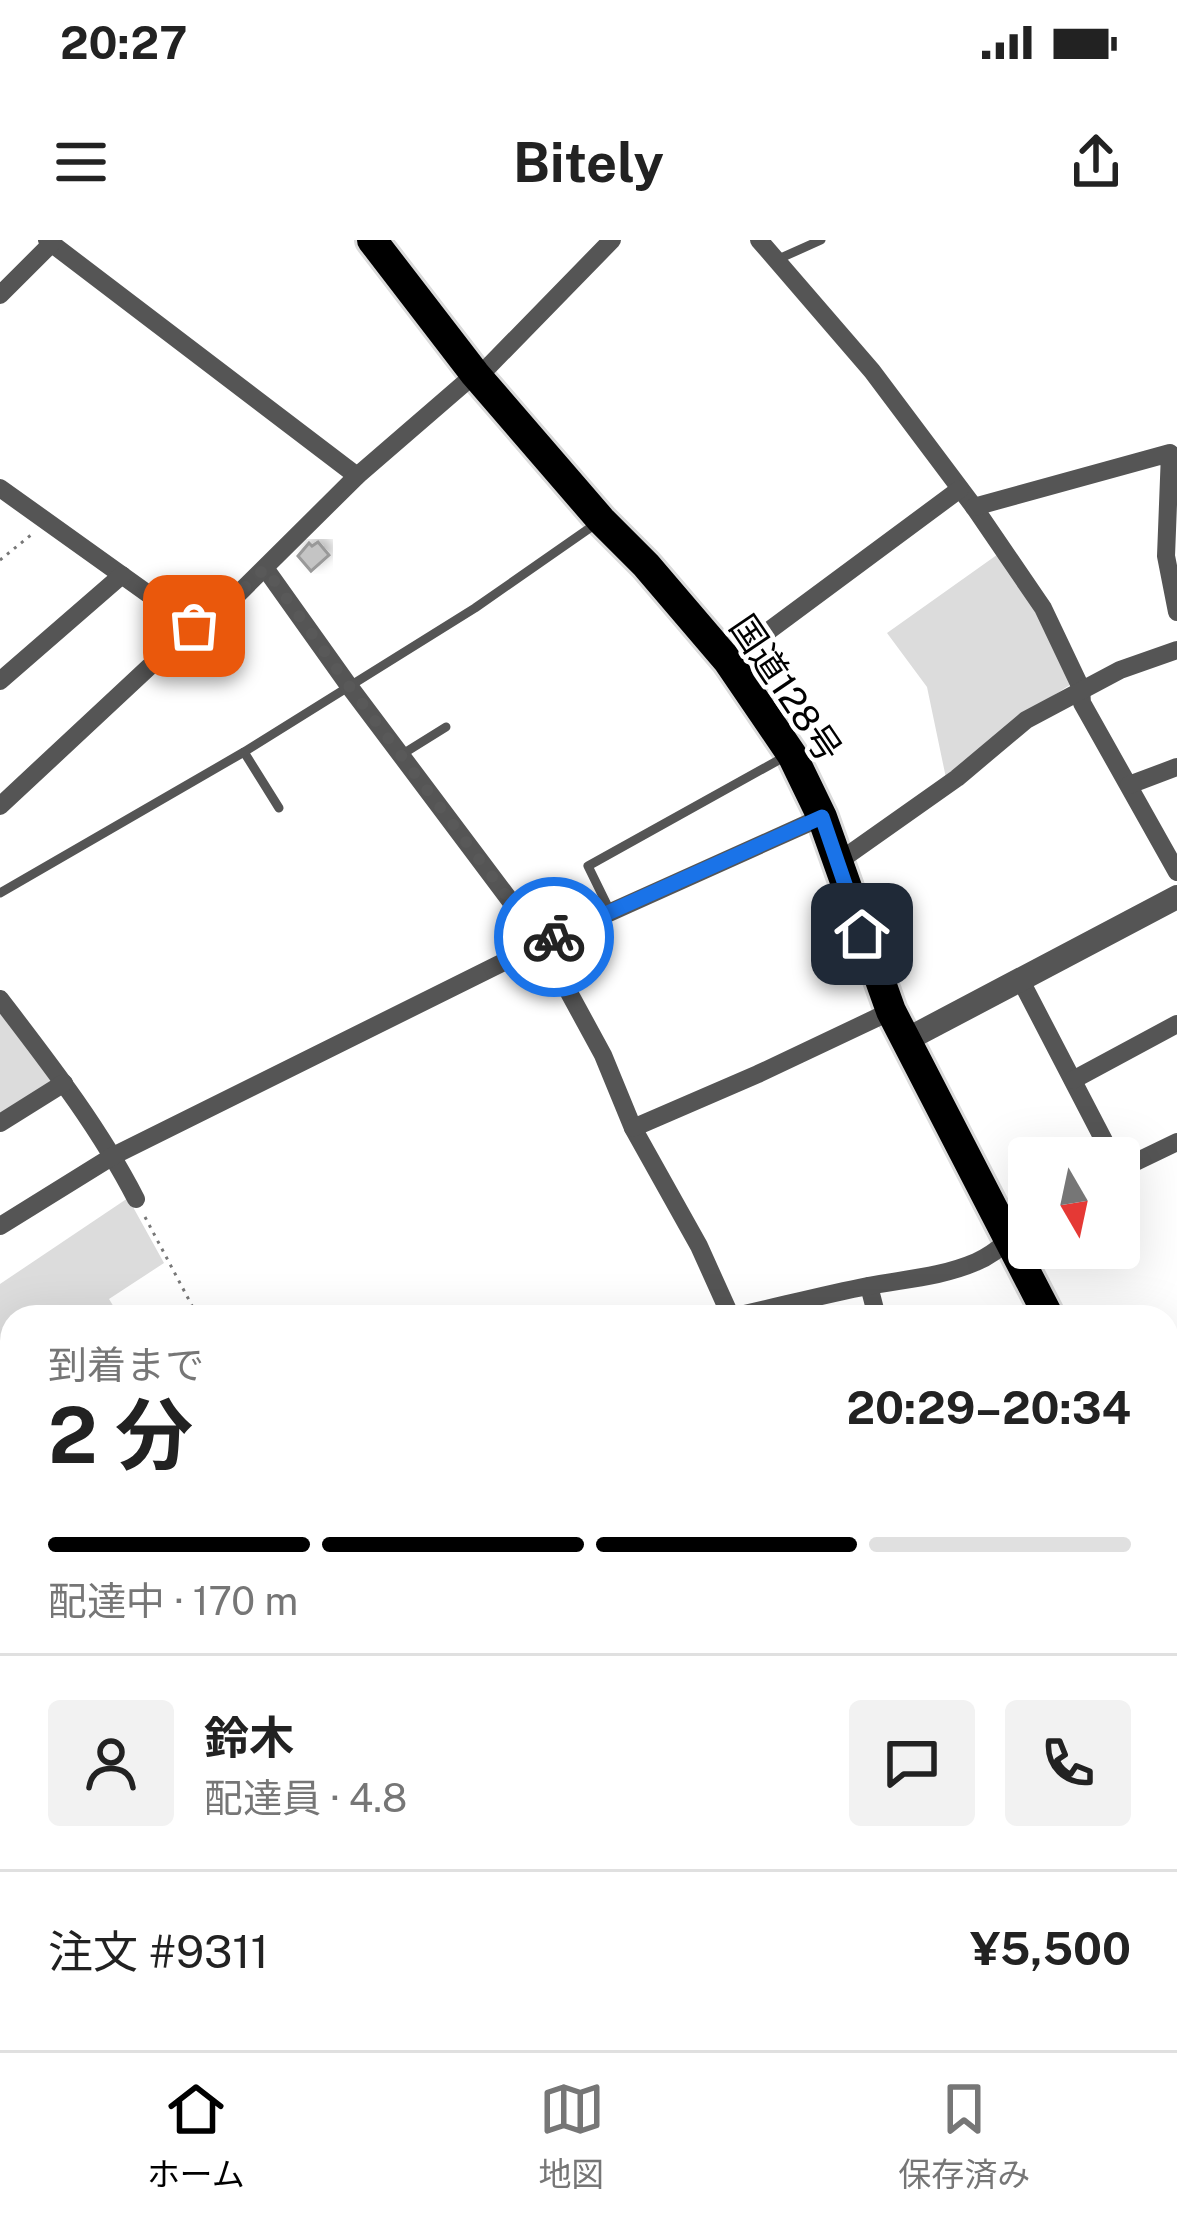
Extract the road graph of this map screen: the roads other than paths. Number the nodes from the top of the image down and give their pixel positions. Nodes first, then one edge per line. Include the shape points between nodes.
1 (372, 240) edge
2 (612, 240) edge
3 (759, 240) edge
4 (821, 240) edge
5 (49, 242) edge
6 (774, 261) junction
7 (0, 295) edge
8 (476, 374) junction
9 (357, 476) junction
10 (0, 488) edge
11 (960, 489) junction
12 (974, 507) junction
13 (601, 520) junction
14 (265, 568) junction
15 (122, 575) junction
16 (1177, 612) edge
17 (194, 626) junction
18 (1177, 650) edge
19 (728, 661) junction
20 (0, 681) edge
21 (349, 686) junction
22 (1081, 688) junction
23 (446, 727) dead end
24 (244, 752) junction
25 (790, 753) junction
26 (401, 755) junction
27 (1177, 767) edge
28 (1129, 785) junction
29 (0, 806) edge
30 (279, 808) dead end
31 (822, 817) junction
32 (838, 862) junction
33 (1177, 872) edge
34 (0, 893) edge
35 (1177, 897) edge
36 (611, 912) junction
37 (542, 943) junction
38 (1020, 979) junction
39 (0, 999) edge
40 (891, 1011) junction
41 (1177, 1024) edge
42 (906, 1040) junction
43 (1073, 1080) junction
44 (64, 1083) junction
45 (0, 1123) edge
46 (633, 1128) junction
47 (1102, 1137) edge
48 (1177, 1142) edge
49 (113, 1156) junction
50 (1140, 1160) edge
51 (136, 1199) road end
52 (1008, 1215) edge
53 (0, 1226) edge
54 (1008, 1242) edge
55 (1031, 1269) edge
56 (869, 1286) junction
57 (726, 1305) edge
58 (784, 1305) edge
59 (874, 1305) edge
60 (1045, 1305) edge

1 - 8 highway, 国道128号
2 - 8 street
3 - 6 street
4 - 6 lane
5 - 7 street
5 - 9 street
6 - 11 street via 872,371
8 - 9 street
8 - 13 highway, 国道128号
9 - 14 street
10 - 15 street
11 - 12 street
11 - 19 street
12 - 16 street via 1170,453 1166,556
12 - 22 street via 1043,608
13 - 19 highway, 国道128号
13 - 21 lane
14 - 17 street
14 - 21 street
15 - 17 street
15 - 20 street
17 - 29 street
18 - 22 street
19 - 25 highway, 国道128号
21 - 24 lane
21 - 26 street
22 - 28 street
22 - 32 street via 1026,720
23 - 26 lane
24 - 30 lane
24 - 34 lane
25 - 31 highway, 国道128号
25 - 36 lane via 588,866
26 - 37 street
27 - 28 street
28 - 33 street
31 - 32 highway, 国道128号
31 - 36 street
32 - 40 highway, 国道128号
35 - 38 street
36 - 37 street
37 - 46 street
37 - 49 street
38 - 42 street
38 - 43 street
39 - 44 street
40 - 42 highway, 国道128号
40 - 46 street
41 - 43 street
42 - 52 highway, 国道128号
43 - 47 street
44 - 45 street
44 - 49 street
46 - 57 street
48 - 50 street
49 - 51 street
49 - 53 street
54 - 56 street via 931,1277
55 - 60 highway, 国道128号
56 - 58 street
56 - 59 street

